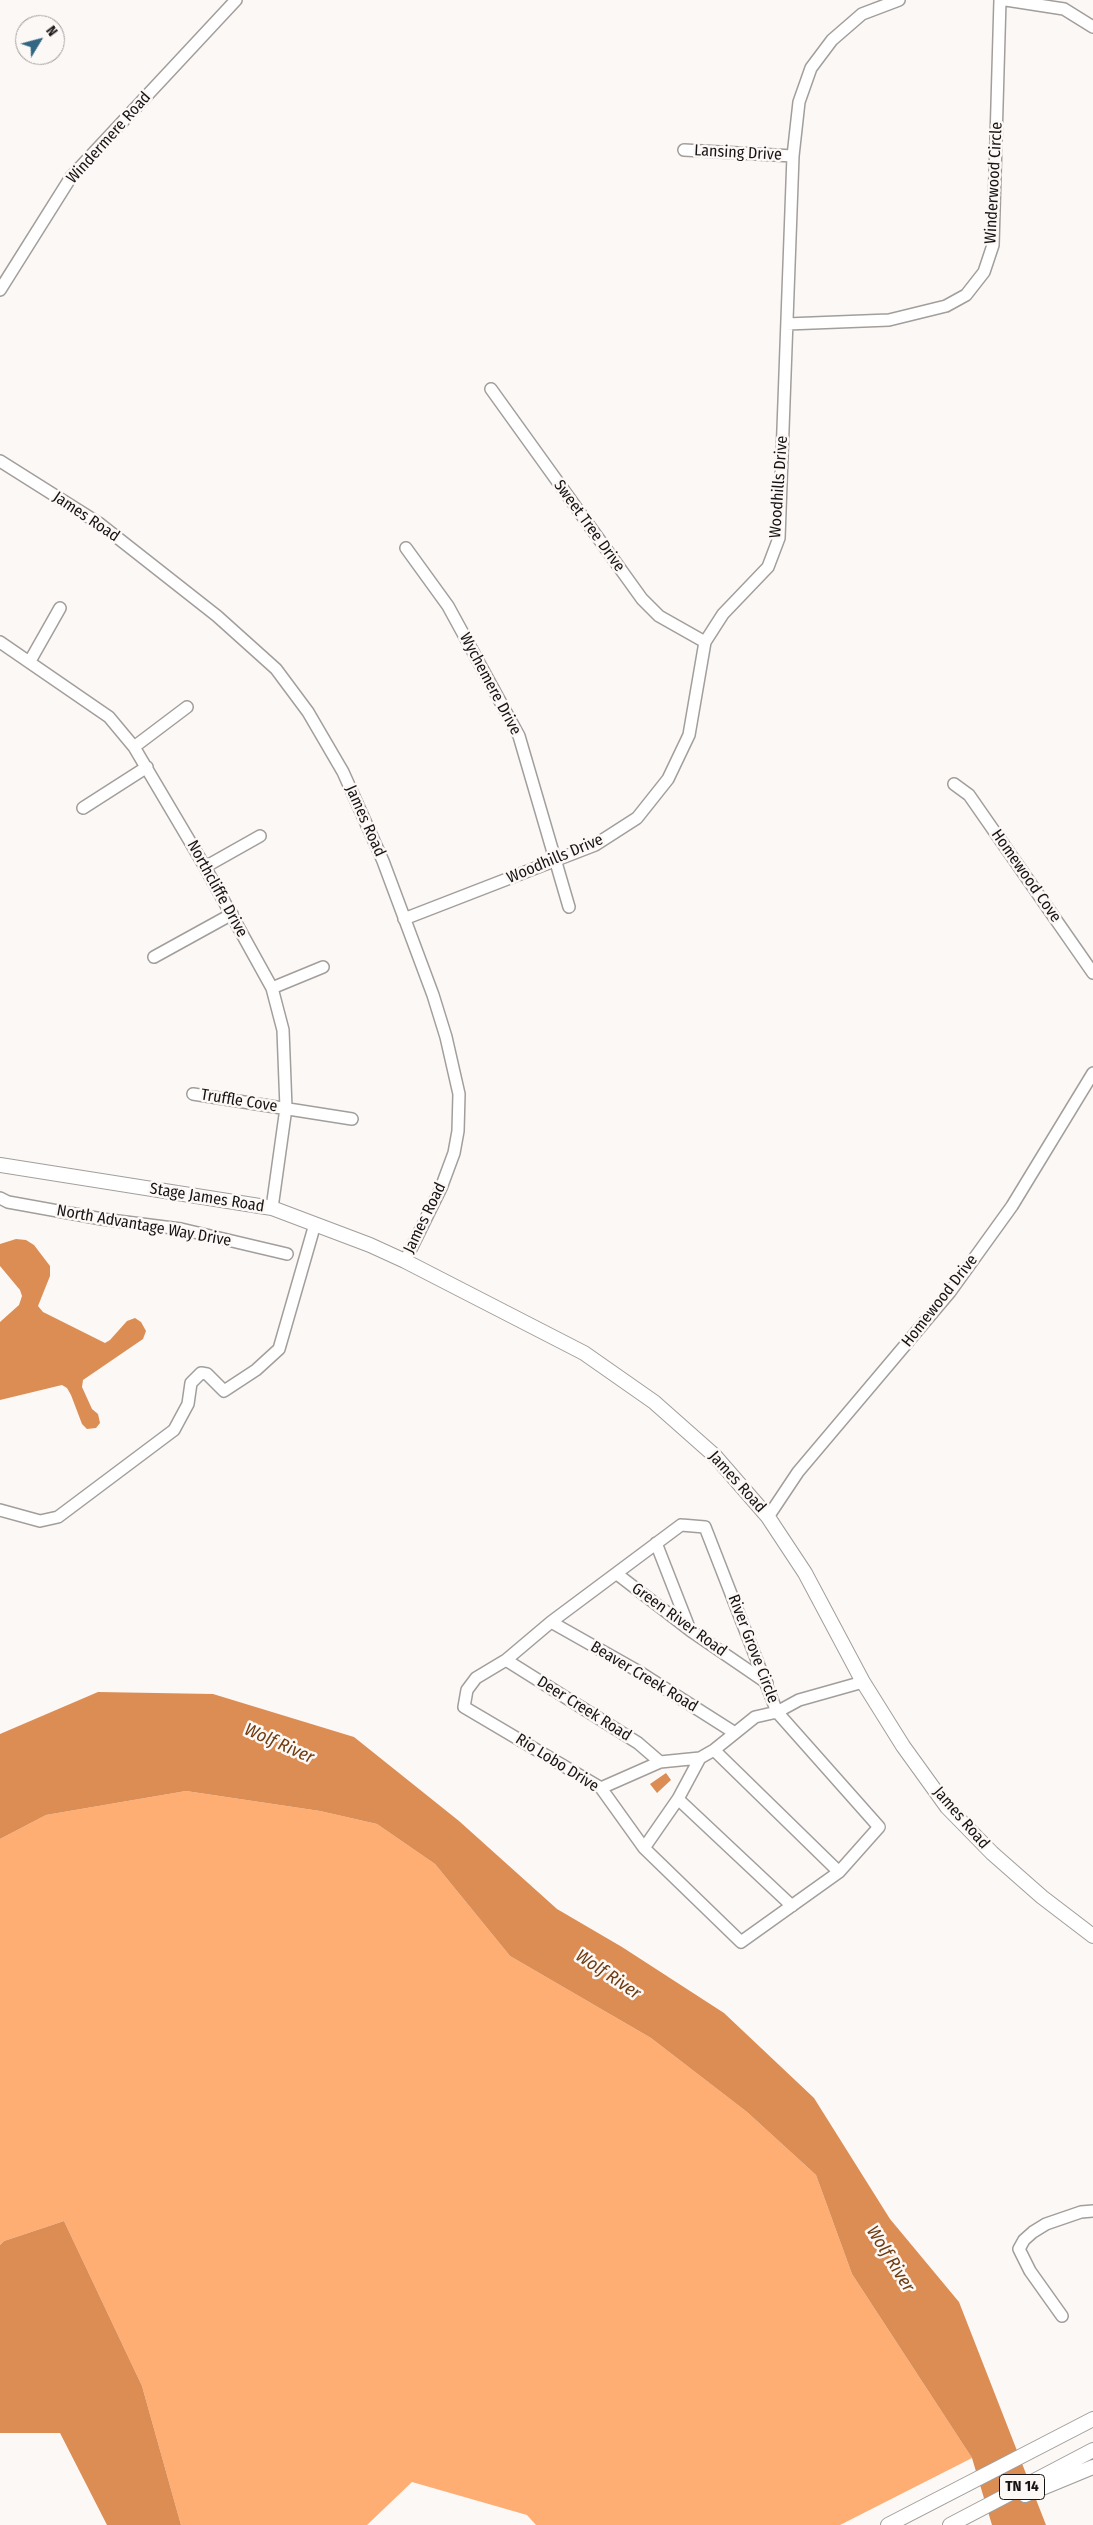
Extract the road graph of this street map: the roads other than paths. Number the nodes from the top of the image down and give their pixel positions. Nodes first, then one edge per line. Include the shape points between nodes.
1 (236, 0) edge
2 (899, 0) edge
3 (1000, 0) edge
4 (1006, 0) edge
5 (1093, 27) edge
6 (684, 150) dead end
7 (793, 156) junction
8 (0, 290) edge
9 (788, 324) junction
10 (491, 390) dead end
11 (0, 461) edge
12 (406, 548) dead end
13 (60, 608) dead end
14 (0, 642) edge
15 (705, 642) junction
16 (30, 662) junction
17 (187, 707) dead end
18 (134, 747) junction
19 (147, 767) junction
20 (954, 784) dead end
21 (83, 808) dead end
22 (260, 836) dead end
23 (555, 862) junction
24 (205, 867) junction
25 (569, 907) dead end
26 (232, 914) junction
27 (404, 919) junction
28 (154, 957) dead end
29 (323, 967) dead end
30 (1093, 973) edge
31 (272, 988) junction
32 (1093, 1073) edge
33 (192, 1094) dead end
34 (286, 1108) junction
35 (352, 1119) dead end
36 (0, 1165) edge
37 (0, 1198) edge
38 (272, 1208) junction
39 (315, 1224) junction
40 (287, 1254) dead end
41 (405, 1261) junction
42 (0, 1510) edge
43 (768, 1517) junction
44 (656, 1543) junction
45 (617, 1574) junction
46 (552, 1622) junction
47 (691, 1632) junction
48 (506, 1660) junction
49 (863, 1682) junction
50 (767, 1683) junction
51 (777, 1712) junction
52 (735, 1733) junction
53 (714, 1750) junction
54 (700, 1758) junction
55 (660, 1762) junction
56 (601, 1788) junction
57 (678, 1799) junction
58 (644, 1848) junction
59 (839, 1872) junction
60 (792, 1906) junction
61 (1093, 1936) edge
62 (1093, 2211) edge
63 (1062, 2316) dead end
64 (1093, 2408) edge
65 (1093, 2419) edge
66 (1093, 2450) edge
67 (1022, 2454) junction
68 (1093, 2467) edge
69 (888, 2525) edge
70 (952, 2525) edge

1 - 8 street, Windermere Road via 72,177
2 - 7 street, Woodhills Drive via 862,14 832,40 812,68 799,102
3 - 9 street, Winderwood Circle via 993,245 984,272 966,295 946,306 889,320
4 - 5 street via 1064,9
6 - 7 street, Lansing Drive
7 - 9 street, Woodhills Drive
9 - 15 street, Woodhills Drive via 779,538 768,567 723,614
10 - 15 street, Sweet Tree Drive via 642,599 659,616
11 - 27 street, James Road via 100,524 217,616 276,669 308,712 343,772 383,861
12 - 23 street, Wychemere Drive via 448,606 519,736
13 - 16 street
14 - 16 street, Northcliffe Drive
15 - 23 street, Woodhills Drive via 689,735 668,779 637,818 596,845
16 - 18 street, Northcliffe Drive via 109,717
17 - 18 street
18 - 19 street, Northcliffe Drive
19 - 21 street
19 - 24 street, Northcliffe Drive
20 - 30 street, Homewood Cove via 970,795
22 - 24 street
23 - 25 street, Wychemere Drive
23 - 27 street, Woodhills Drive
24 - 26 street, Northcliffe Drive
26 - 28 street
26 - 31 street, Northcliffe Drive
27 - 41 street, James Road via 446,1037 460,1110 454,1153 448,1170
29 - 31 street
31 - 34 street, Northcliffe Drive via 283,1030
32 - 43 street, Homewood Drive via 1012,1206 950,1292 798,1472
33 - 34 street, Truffle Cove
34 - 35 street, Truffle Cove
34 - 38 street, Northcliffe Drive
36 - 38 main road, Stage James Road
37 - 40 street, North Advantage Way Drive via 102,1219 182,1229
38 - 39 main road, Stage James Road
39 - 41 main road, Stage James Road
39 - 42 street via 279,1349 256,1370 224,1391 207,1374 201,1373 191,1383 188,1404 174,1430 58,1517 40,1521
41 - 43 main road, James Road via 584,1353 654,1402 715,1456
43 - 49 main road, James Road via 805,1573
44 - 45 street
44 - 47 street
44 - 50 street, River Grove Circle via 680,1525 705,1527
45 - 46 street
45 - 47 street, Green River Road
46 - 48 street
46 - 52 street, Beaver Creek Road via 636,1670
47 - 50 street, Green River Road
48 - 55 street, Deer Creek Road via 638,1743
48 - 56 street, Rio Lobo Drive via 476,1678 467,1690 464,1706
49 - 51 street via 800,1700
49 - 61 main road, James Road via 947,1807 992,1853
50 - 51 street, River Grove Circle
51 - 52 street via 755,1717
51 - 59 street, River Grove Circle via 879,1827
52 - 53 street
53 - 54 street
53 - 59 street
54 - 55 street
54 - 57 street
55 - 56 street
56 - 58 street, Rio Lobo Drive
57 - 58 street
57 - 60 street
58 - 60 street, Rio Lobo Drive via 741,1942
59 - 60 street
62 - 63 street via 1046,2224 1032,2232 1019,2249
64 - 67 main road
65 - 67 main road, TN 14
66 - 70 main road, TN 14
67 - 69 main road, TN 14
68 - 70 main road

